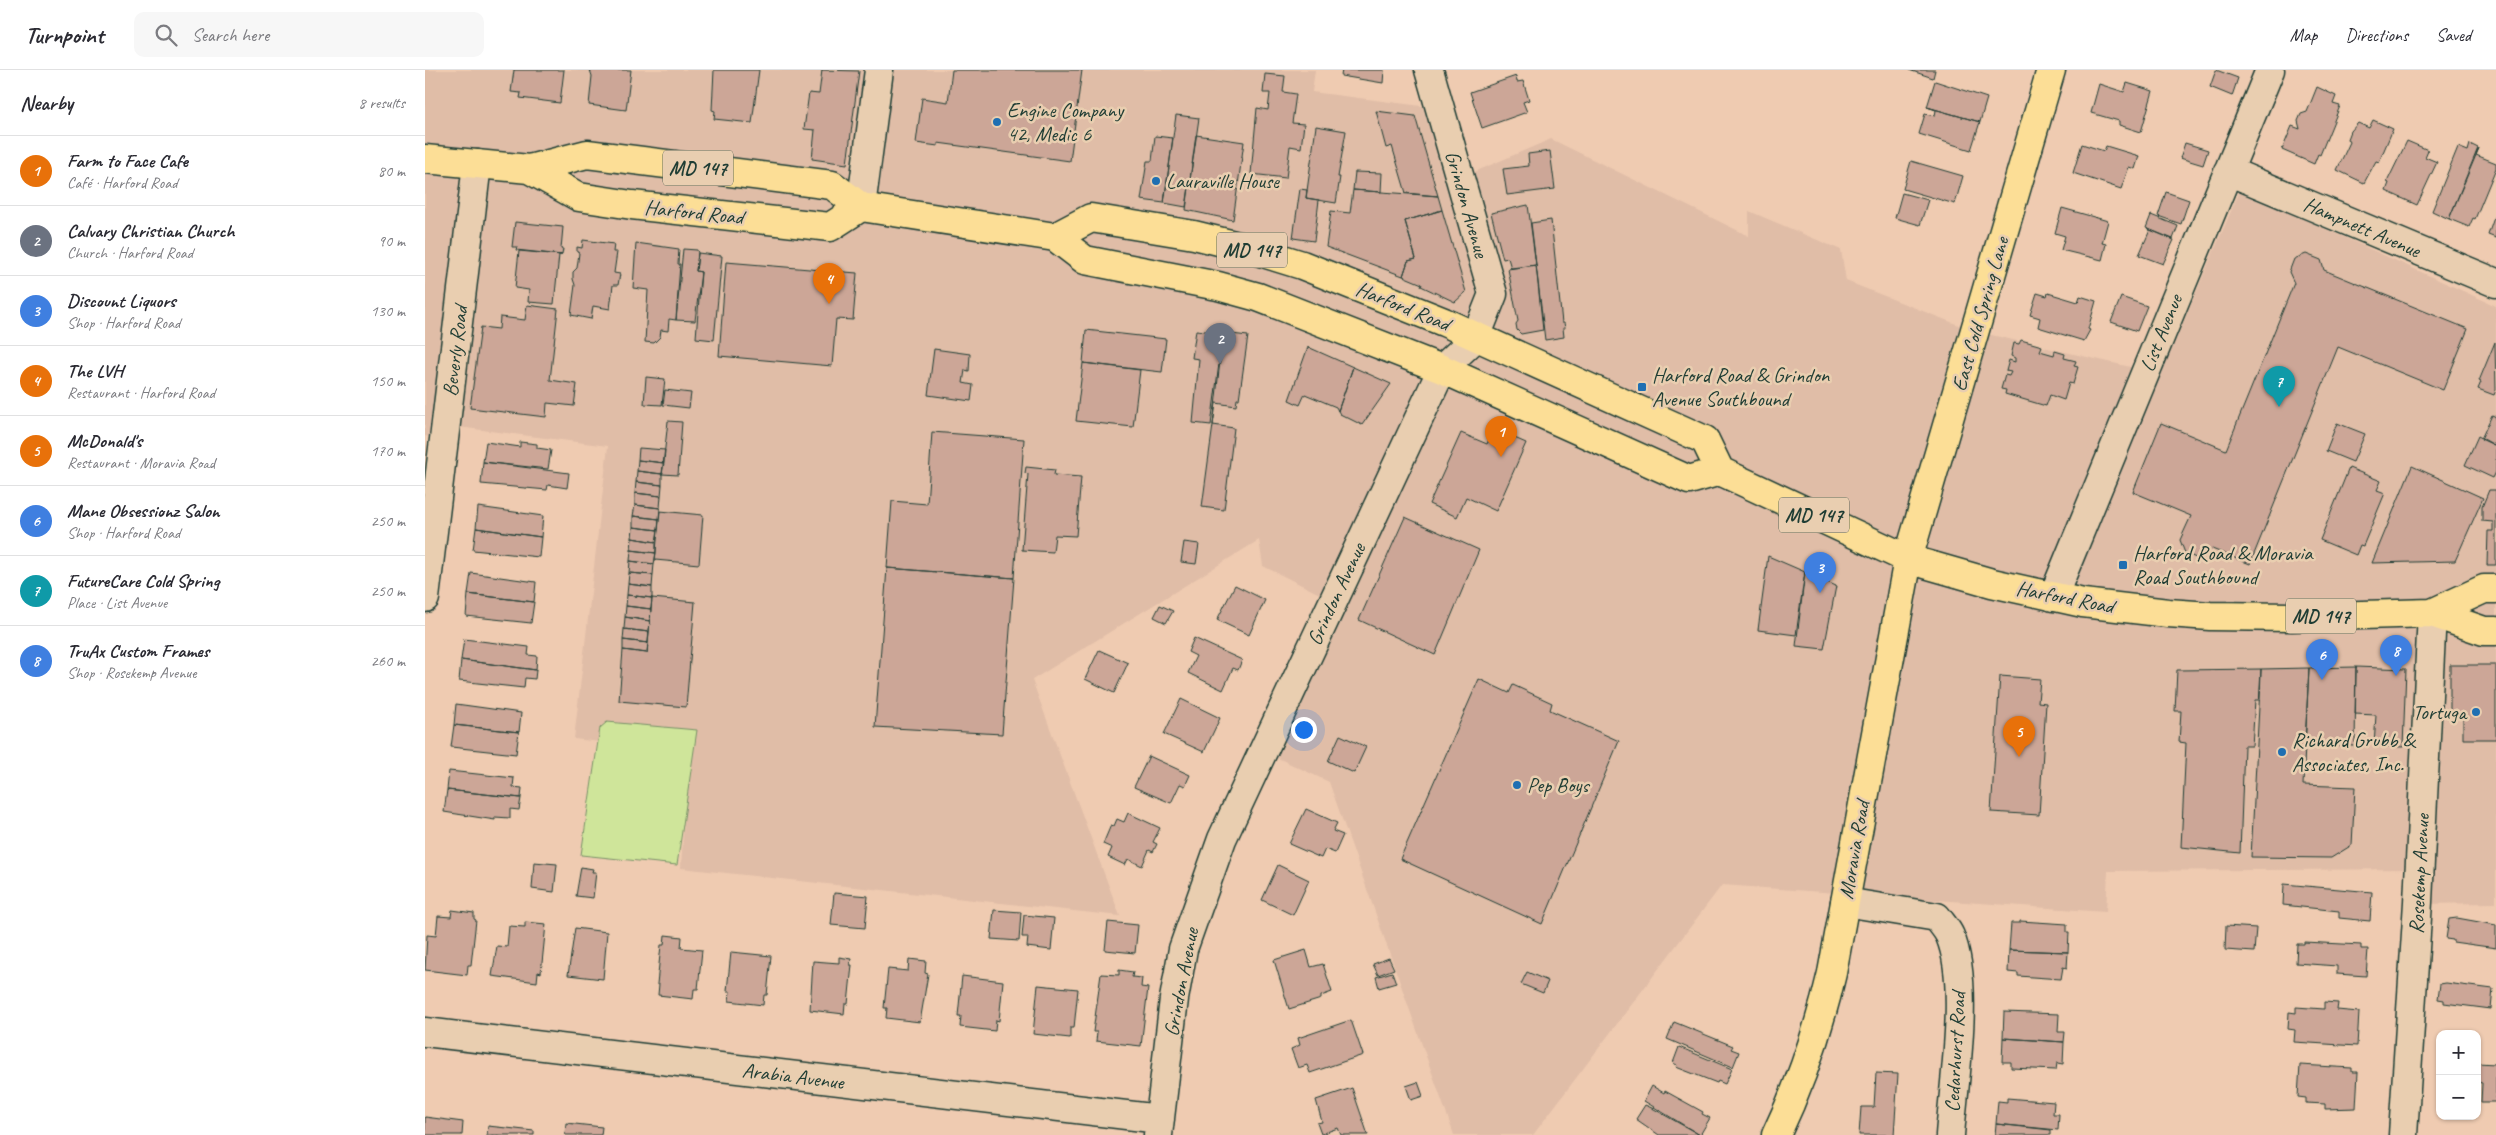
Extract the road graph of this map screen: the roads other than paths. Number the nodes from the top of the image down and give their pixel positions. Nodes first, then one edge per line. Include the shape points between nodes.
1 (879, 70) edge
2 (1429, 70) edge
3 (2051, 70) edge
4 (2270, 70) edge
5 (425, 159) edge
6 (477, 164) junction
7 (529, 169) junction
8 (2228, 171) junction
9 (861, 207) junction
10 (1055, 237) junction
11 (2496, 283) edge
12 (1476, 337) junction
13 (1442, 369) junction
14 (1720, 471) junction
15 (1908, 558) junction
16 (2496, 589) edge
17 (2053, 597) junction
18 (425, 598) edge
19 (2432, 613) junction
20 (2496, 631) edge
21 (1845, 902) junction
22 (425, 1032) edge
23 (1159, 1127) edge
24 (1776, 1135) edge
25 (1950, 1135) edge
26 (2403, 1135) edge

1 - 9 street
2 - 12 street, Grindon Avenue via 1493,294
3 - 15 main road, East Cold Spring Lane
4 - 8 street, List Avenue
5 - 6 main road, Harford Road / MD 147
6 - 7 main road, Harford Road / MD 147
6 - 18 street, Beverly Road
7 - 9 main road, Harford Road / MD 147 via 587,154 832,185
7 - 9 main road, Harford Road / MD 147 via 579,197 642,206 830,227
8 - 11 street, Hampnett Avenue
8 - 17 street, List Avenue
9 - 10 main road, Harford Road / MD 147
10 - 12 main road, Harford Road / MD 147 via 1091,218 1194,235 1302,265
10 - 13 main road, Harford Road / MD 147 via 1085,260 1258,297
12 - 13 street, Grindon Avenue
12 - 14 main road, Harford Road / MD 147 via 1705,440
13 - 14 main road, Harford Road / MD 147 via 1689,480
13 - 23 street, Grindon Avenue via 1222,839 1183,948
14 - 15 main road, Harford Road / MD 147
15 - 17 main road, Harford Road / MD 147
15 - 21 main road, Moravia Road
16 - 19 main road, Harford Road / MD 147 via 2484,590
17 - 19 main road, Harford Road / MD 147 via 2128,609 2210,616
19 - 20 main road, Harford Road / MD 147 via 2483,631
19 - 26 street, Rosekemp Avenue
21 - 24 main road, Moravia Road via 1820,1023
21 - 25 street, Cedarhurst Road via 1937,917 1950,935 1961,997
22 - 23 street, Arabia Avenue

